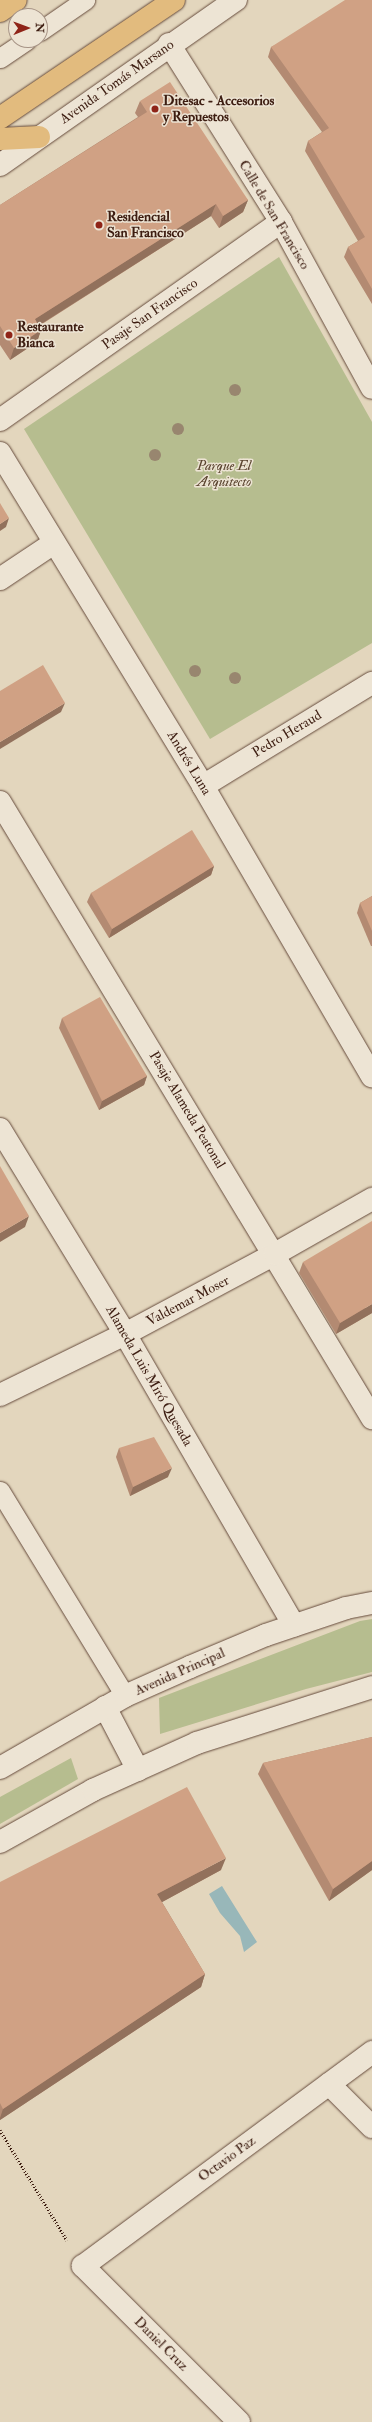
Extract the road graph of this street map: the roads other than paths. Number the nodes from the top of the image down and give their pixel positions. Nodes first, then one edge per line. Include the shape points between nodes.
1 (16, 0) edge
2 (85, 0) edge
3 (174, 0) edge
4 (236, 0) edge
5 (0, 11) edge
6 (48, 25) edge
7 (169, 44) junction
8 (15, 48) edge
9 (0, 58) edge
10 (0, 118) edge
11 (40, 137) junction
12 (0, 139) edge
13 (0, 165) edge
14 (281, 222) junction
15 (372, 388) edge
16 (0, 420) edge
17 (0, 453) edge
18 (54, 543) junction
19 (0, 579) edge
20 (372, 683) edge
21 (203, 786) junction
22 (0, 802) edge
23 (372, 1076) edge
24 (0, 1129) edge
25 (372, 1199) edge
26 (275, 1254) junction
27 (125, 1334) junction
28 (0, 1395) edge
29 (372, 1418) edge
30 (0, 1491) edge
31 (372, 1603) edge
32 (294, 1625) junction
33 (372, 1687) edge
34 (124, 1696) junction
35 (105, 1707) junction
36 (0, 1768) edge
37 (138, 1770) junction
38 (0, 1842) edge
39 (372, 2052) edge
40 (329, 2084) junction
41 (372, 2128) edge
42 (83, 2266) joint
43 (239, 2422) edge

1 - 5 main road
2 - 6 lane
3 - 10 main road
4 - 7 street, Avenida Tomás Marsano
7 - 11 street, Avenida Tomás Marsano
7 - 14 street, Calle de San Francisco
8 - 9 lane
11 - 12 main road
11 - 13 street, Avenida Tomás Marsano
14 - 15 street, Calle de San Francisco
14 - 16 street, Pasaje San Francisco
17 - 18 street, Andrés Luna
18 - 19 street
18 - 21 street, Andrés Luna
20 - 21 street, Pedro Heraud
21 - 23 street, Andrés Luna
22 - 26 street, Pasaje Alameda Peatonal
24 - 27 street, Alameda Luis Miró Quesada
25 - 26 street, Valdemar Moser
26 - 27 street, Valdemar Moser
26 - 29 street, Pasaje Alameda Peatonal
27 - 28 street, Valdemar Moser
27 - 32 street, Alameda Luis Miró Quesada
30 - 34 lane
31 - 32 street, Avenida Principal via 346,1608
32 - 34 street, Avenida Principal
33 - 37 street via 197,1743
34 - 35 street, Avenida Principal
35 - 36 street, Avenida Principal
35 - 37 street
37 - 38 street via 93,1790
39 - 40 street, Octavio Paz
40 - 41 street
40 - 42 street, Octavio Paz
42 - 43 street, Daniel Cruz

